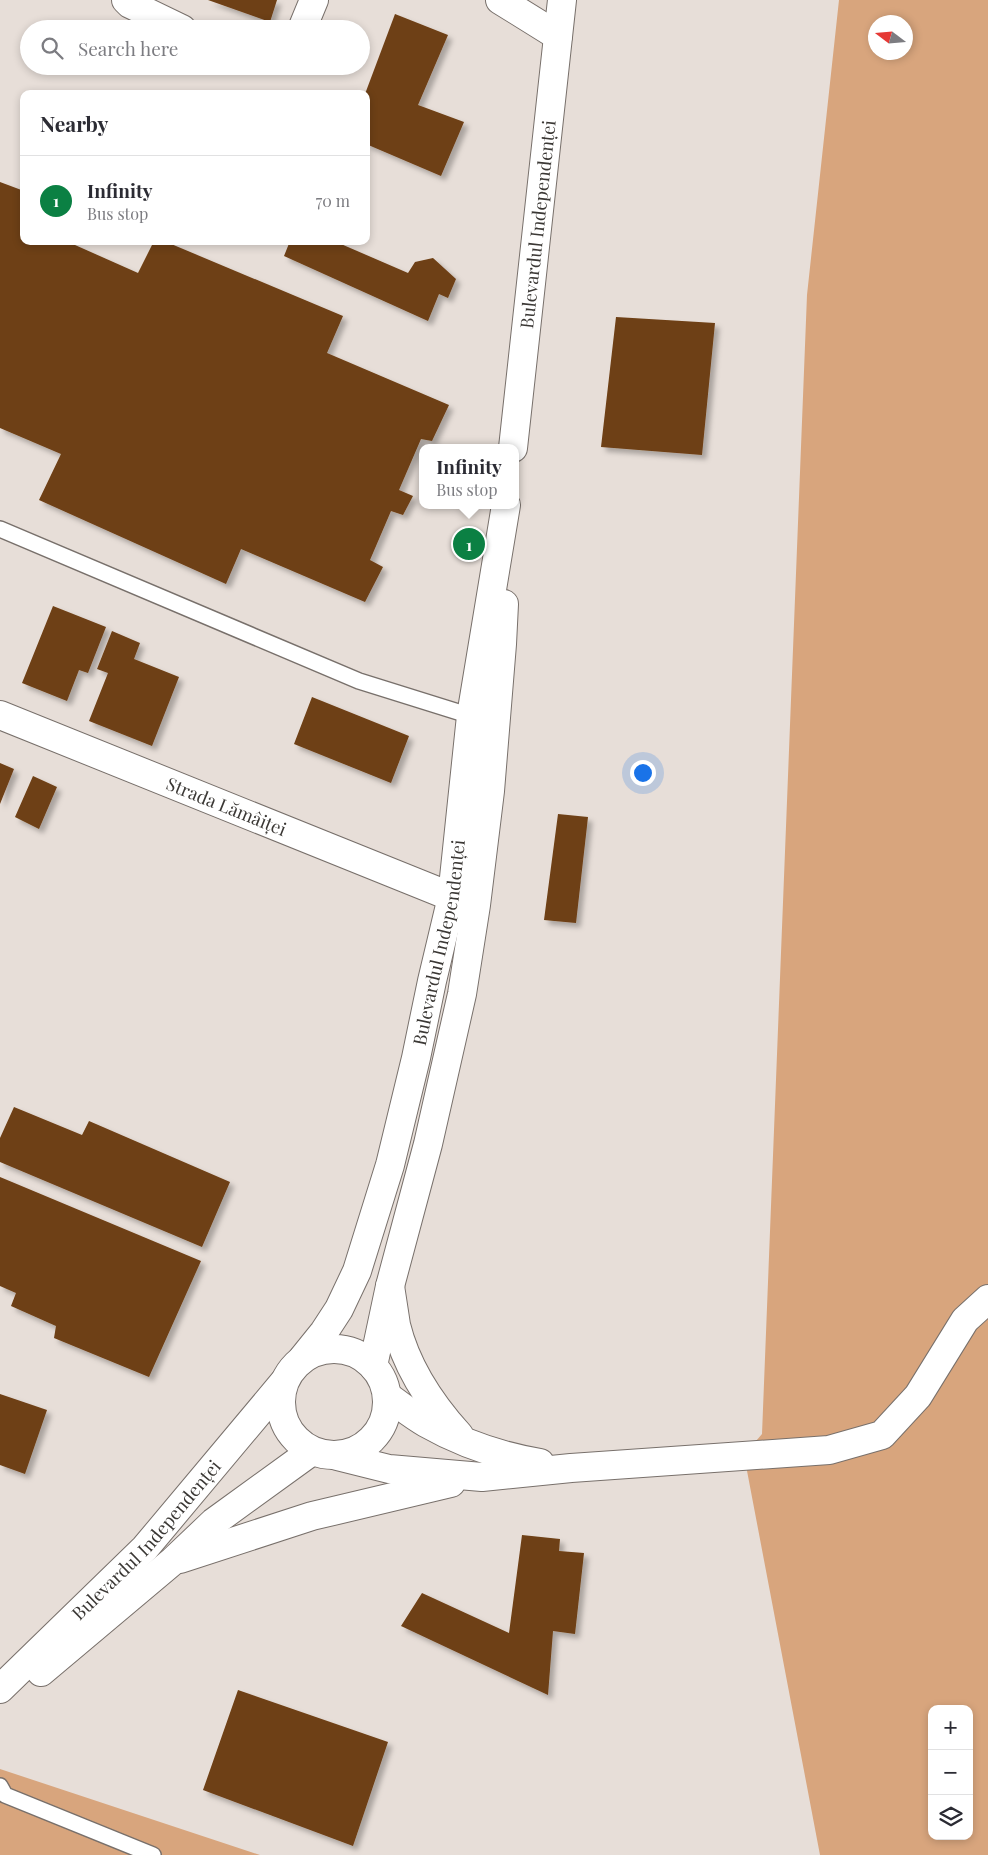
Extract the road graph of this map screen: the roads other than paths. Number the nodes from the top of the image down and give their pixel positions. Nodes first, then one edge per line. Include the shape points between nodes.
1 (126, 0) edge
2 (314, 0) edge
3 (500, 0) edge
4 (562, 0) edge
5 (163, 20) edge
6 (306, 20) edge
7 (558, 36) junction
8 (513, 444) edge
9 (506, 509) edge
10 (507, 509) edge
11 (0, 529) edge
12 (0, 716) edge
13 (471, 716) junction
14 (452, 897) junction
15 (390, 1286) junction
16 (988, 1299) edge
17 (303, 1358) junction
18 (373, 1366) junction
19 (284, 1382) junction
20 (387, 1396) junction
21 (464, 1442) junction
22 (324, 1454) junction
23 (571, 1468) junction
24 (482, 1477) junction
25 (173, 1561) junction
26 (3, 1682) edge
27 (0, 1706) edge
28 (0, 1786) edge
29 (153, 1855) edge

1 - 5 main road
2 - 6 main road
3 - 7 main road
4 - 7 main road, Bulevardul Independenței
7 - 8 main road, Bulevardul Independenței
9 - 13 main road, Bulevardul Independenței
10 - 15 main road, Bulevardul Independenței via 502,644 490,791 476,905 446,1069
11 - 13 lane via 360,681
12 - 14 main road, Strada Lămâiței
13 - 14 main road, Bulevardul Independenței
14 - 17 main road, Bulevardul Independenței via 390,1165 357,1271 339,1309
15 - 18 main road, Bulevardul Independenței
15 - 21 main road via 397,1326 408,1358 425,1391
16 - 23 main road via 965,1320 918,1396 882,1435 829,1450
17 - 18 main road via 333,1348 362,1356
17 - 19 main road
18 - 20 main road via 383,1380
19 - 22 main road via 280,1398 281,1415 288,1430 298,1442
19 - 26 main road, Bulevardul Independenței via 144,1548
20 - 21 main road via 425,1422
20 - 22 main road via 384,1420 370,1441 360,1449
21 - 23 main road via 508,1457
22 - 24 main road via 389,1469
22 - 25 main road, Bulevardul Independenței via 214,1522
23 - 24 main road
24 - 25 main road via 312,1516
25 - 27 main road, Bulevardul Independenței
28 - 29 lane via 5,1795

